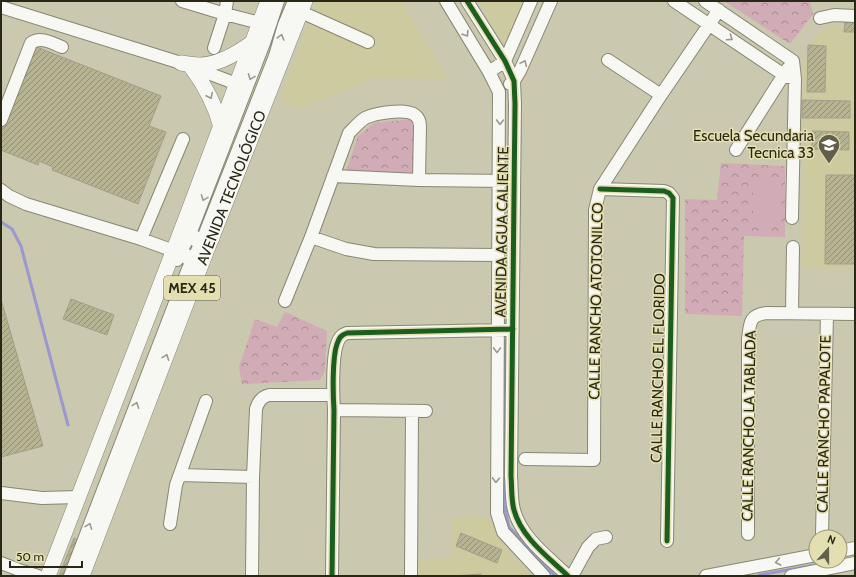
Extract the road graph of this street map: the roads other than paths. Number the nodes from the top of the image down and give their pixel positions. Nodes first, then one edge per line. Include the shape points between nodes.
1 (182, 1) edge
2 (227, 1) edge
3 (268, 1) edge
4 (278, 1) edge
5 (446, 1) edge
6 (467, 1) edge
7 (531, 1) edge
8 (551, 1) edge
9 (674, 1) edge
10 (705, 1) edge
11 (300, 5) edge
12 (1, 7) edge
13 (719, 10) junction
14 (225, 14) junction
15 (855, 16) edge
16 (820, 18) dead end
17 (260, 23) junction
18 (709, 24) junction
19 (253, 42) junction
20 (368, 42) dead end
21 (62, 47) dead end
22 (214, 48) dead end
23 (608, 60) dead end
24 (505, 61) junction
25 (186, 66) junction
26 (489, 72) junction
27 (789, 77) junction
28 (514, 81) junction
29 (237, 84) junction
30 (499, 92) junction
31 (661, 95) junction
32 (1, 120) edge
33 (221, 127) junction
34 (183, 140) dead end
35 (736, 150) dead end
36 (333, 176) junction
37 (419, 180) junction
38 (499, 181) junction
39 (514, 181) junction
40 (600, 189) junction
41 (1, 190) edge
42 (792, 218) dead end
43 (197, 235) junction
44 (311, 238) junction
45 (141, 240) junction
46 (792, 247) dead end
47 (177, 252) junction
48 (498, 255) junction
49 (196, 265) junction
50 (285, 301) dead end
51 (792, 313) junction
52 (827, 314) junction
53 (855, 314) edge
54 (498, 330) junction
55 (513, 330) junction
56 (333, 395) junction
57 (206, 401) dead end
58 (334, 410) junction
59 (426, 410) dead end
60 (412, 411) junction
61 (525, 459) dead end
62 (180, 474) junction
63 (253, 477) junction
64 (1, 493) edge
65 (79, 497) junction
66 (170, 524) dead end
67 (822, 529) edge
68 (748, 534) dead end
69 (606, 537) dead end
70 (667, 541) dead end
71 (808, 557) edge
72 (1, 563) edge
73 (855, 563) edge
74 (744, 572) edge
75 (38, 576) edge
76 (48, 576) edge
77 (56, 576) edge
78 (70, 576) edge
79 (82, 576) edge
80 (252, 576) edge
81 (332, 576) edge
82 (411, 576) edge
83 (544, 576) edge
84 (568, 576) edge
85 (572, 576) edge
86 (706, 576) edge
87 (791, 576) edge

1 - 14 street
2 - 14 street
3 - 17 main road, AVENIDA TECNOLÓGICO / MEX 45
4 -> 43 street
5 -> 26 street, AVENIDA AGUA CALIENTE
6 - 24 street, AVENIDA AGUA CALIENTE
7 - 24 street
28 -> 8 street
9 - 18 street
10 - 13 street
11 - 20 street
43 -> 11 main road, AVENIDA TECNOLÓGICO / MEX 45
12 - 25 street
13 - 18 street, CALLE RANCHO ATOTONILCO
13 - 27 street via 793,61
14 - 17 street
14 - 22 street
15 - 16 street via 834,15
17 - 19 main road, AVENIDA TECNOLÓGICO / MEX 45
18 -> 27 street
18 - 31 street, CALLE RANCHO ATOTONILCO
19 - 25 main road via 229,57 212,63
19 - 29 main road, AVENIDA TECNOLÓGICO / MEX 45
21 - 32 street via 42,40 31,43
23 - 31 street
24 - 26 street
24 - 28 street, AVENIDA AGUA CALIENTE
25 - 29 street
25 -> 33 main road via 210,94
26 - 30 street, AVENIDA AGUA CALIENTE
27 - 35 street
27 - 42 street
28 - 30 street
28 - 39 street, AVENIDA AGUA CALIENTE
29 - 33 main road, AVENIDA TECNOLÓGICO / MEX 45
30 -> 38 street, AVENIDA AGUA CALIENTE
31 - 40 street, CALLE RANCHO ATOTONILCO
33 - 43 main road, AVENIDA TECNOLÓGICO / MEX 45
34 - 45 street
36 - 37 street
36 - 37 street via 349,134 356,126 366,118 400,111 412,113 419,118
36 - 44 street
37 - 38 street
38 - 39 street
38 - 48 street, AVENIDA AGUA CALIENTE
39 - 55 street, AVENIDA AGUA CALIENTE
40 - 61 street, CALLE RANCHO ATOTONILCO via 595,210 594,460
40 - 70 street, CALLE RANCHO EL FLORIDO via 664,191 672,195 674,203
41 - 45 street via 26,204
43 - 47 main road, AVENIDA TECNOLÓGICO / MEX 45
43 - 49 main road, AVENIDA TECNOLÓGICO / MEX 45
44 - 48 street via 346,249 374,254
44 - 50 street
45 - 47 street
46 - 51 street
47 - 49 main road via 190,258
47 - 65 main road, AVENIDA TECNOLÓGICO / MEX 45
47 - 77 street
48 - 54 street, AVENIDA AGUA CALIENTE
78 -> 49 street
79 -> 49 main road, AVENIDA TECNOLÓGICO / MEX 45
51 - 52 street
51 - 68 street, CALLE RANCHO LA TABLADA via 758,314 754,316 749,327
52 - 53 street
52 - 67 street, CALLE RANCHO PAPALOTE
54 - 55 street
54 - 56 street via 347,333 341,336 335,349
54 -> 83 street, AVENIDA AGUA CALIENTE via 496,513 503,532
55 - 84 street, AVENIDA AGUA CALIENTE via 511,476 516,518 528,537
56 - 58 street
56 - 63 street via 269,395 260,400 256,409
57 - 62 street
58 - 60 street
58 - 81 street
59 - 60 street
60 - 82 street
62 - 63 street
62 - 66 street
63 - 80 street
64 - 65 street via 42,498
65 - 76 main road, AVENIDA TECNOLÓGICO / MEX 45
69 - 85 street via 592,542
71 -> 74 street
72 - 75 street
73 - 87 street
74 - 86 street

